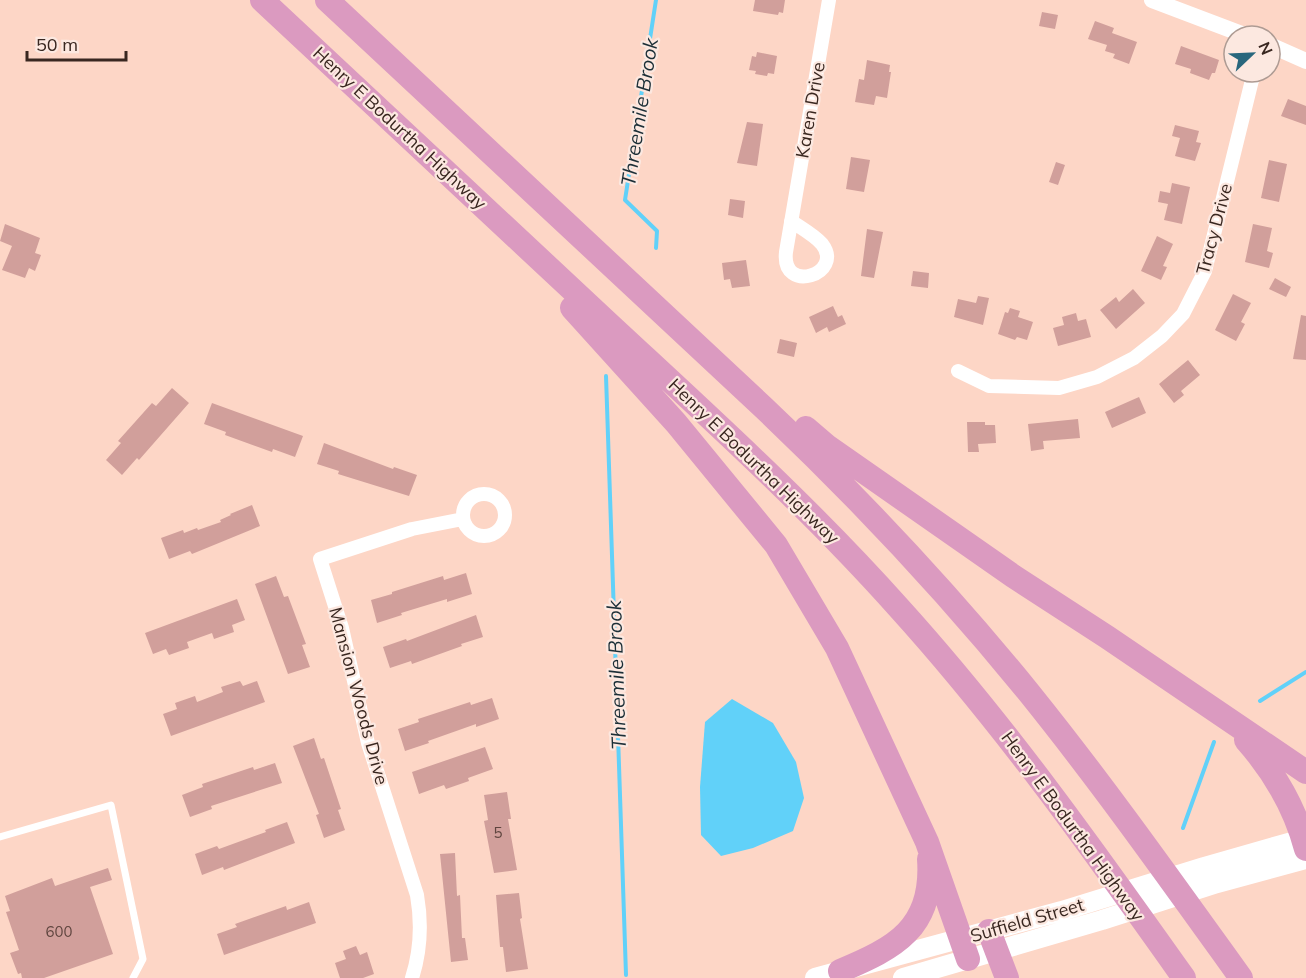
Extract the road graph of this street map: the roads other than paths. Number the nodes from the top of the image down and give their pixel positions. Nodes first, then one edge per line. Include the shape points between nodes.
1 (262, 0) edge
2 (327, 0) edge
3 (338, 0) edge
4 (829, 0) edge
5 (1152, 0) edge
6 (1222, 27) edge
7 (1282, 50) edge
8 (1306, 61) edge
9 (411, 79) junction
10 (1251, 84) edge
11 (447, 171) junction
12 (791, 221) dead end
13 (606, 261) junction
14 (958, 371) dead end
15 (463, 519) dead end
16 (1219, 712) junction
17 (1306, 772) edge
18 (0, 837) edge
19 (927, 842) junction
20 (1305, 846) edge
21 (993, 941) junction
22 (964, 949) junction
23 (840, 971) junction
24 (133, 978) edge
25 (412, 978) edge
26 (815, 978) edge
27 (903, 978) edge
28 (1007, 978) edge
29 (1184, 978) edge
30 (1241, 978) edge

1 - 11 highway, Henry E Bodurtha Highway
2 - 9 highway
3 - 9 highway
4 - 12 street, Karen Drive
5 - 6 street
7 - 8 street
9 - 13 highway
10 - 14 street, Tracy Drive via 1205,271 1183,314 1162,336 1134,358 1097,377 1059,388 989,386
11 - 19 highway via 676,423 776,545 837,648
11 - 29 highway, Henry E Bodurtha Highway via 764,468 867,572 993,717
13 - 16 highway via 827,446 1013,576
13 - 30 highway via 800,442 967,619 1142,841
15 - 25 street, Mansion Woods Drive via 412,529 320,559 342,628 368,743 417,895 421,928
16 - 17 highway
16 - 20 highway via 1278,781 1291,804
18 - 24 lane via 111,805 143,959
19 - 22 highway
19 - 23 highway via 928,884 911,929 886,950
20 - 21 main road, Suffield Street
21 - 22 main road, Suffield Street
21 - 28 highway
22 - 23 main road, Suffield Street
22 - 27 main road, Suffield Street
23 - 26 main road, Suffield Street

